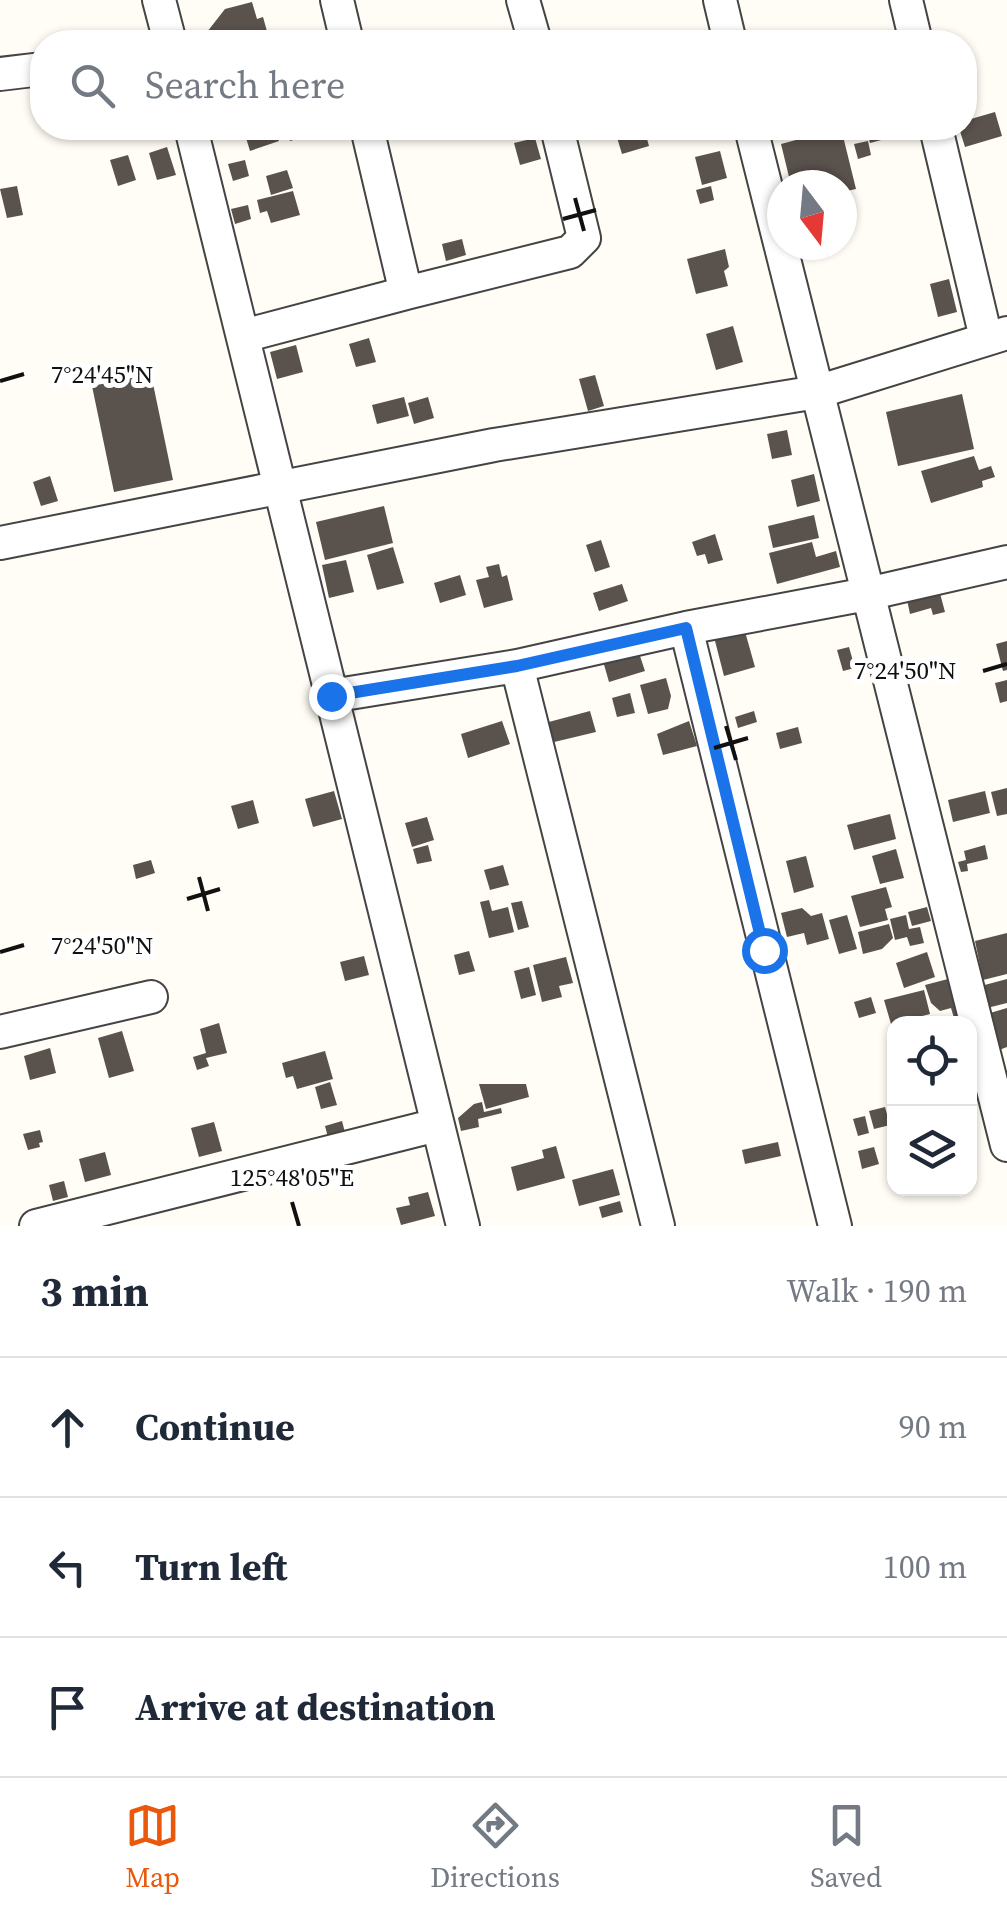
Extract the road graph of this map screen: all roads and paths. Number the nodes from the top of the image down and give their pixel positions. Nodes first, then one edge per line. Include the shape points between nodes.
1 (159, 0) edge
2 (337, 0) edge
3 (524, 0) edge
4 (720, 0) edge
5 (906, 0) edge
6 (167, 30) edge
7 (344, 30) edge
8 (531, 30) edge
9 (727, 30) edge
10 (913, 30) edge
11 (30, 70) edge
12 (0, 74) edge
13 (194, 140) edge
14 (370, 140) edge
15 (560, 140) edge
16 (754, 140) edge
17 (939, 140) edge
18 (406, 293) junction
19 (243, 336) junction
20 (996, 336) edge
21 (817, 392) junction
22 (281, 489) junction
23 (0, 543) edge
24 (1007, 562) edge
25 (867, 594) junction
26 (686, 628) junction
27 (517, 666) junction
28 (331, 696) junction
29 (151, 997) dead end
30 (0, 1032) edge
31 (436, 1125) junction
32 (1007, 1146) edge
33 (36, 1226) edge
34 (463, 1226) edge
35 (658, 1226) edge
36 (836, 1226) edge

1 - 6 street
2 - 7 street
3 - 8 street
4 - 9 street
5 - 10 street
11 - 12 street
13 - 19 street
14 - 18 street
15 - 18 street via 584,238 570,252
16 - 21 street
17 - 20 street
18 - 19 street
19 - 22 street
20 - 21 street
21 - 22 street via 494,445
21 - 25 street
22 - 23 street
22 - 28 street
24 - 25 street
25 - 26 street
25 - 32 street
26 - 27 street
26 - 36 street
27 - 28 street
27 - 35 street
28 - 31 street
29 - 30 street
31 - 33 street
31 - 34 street

